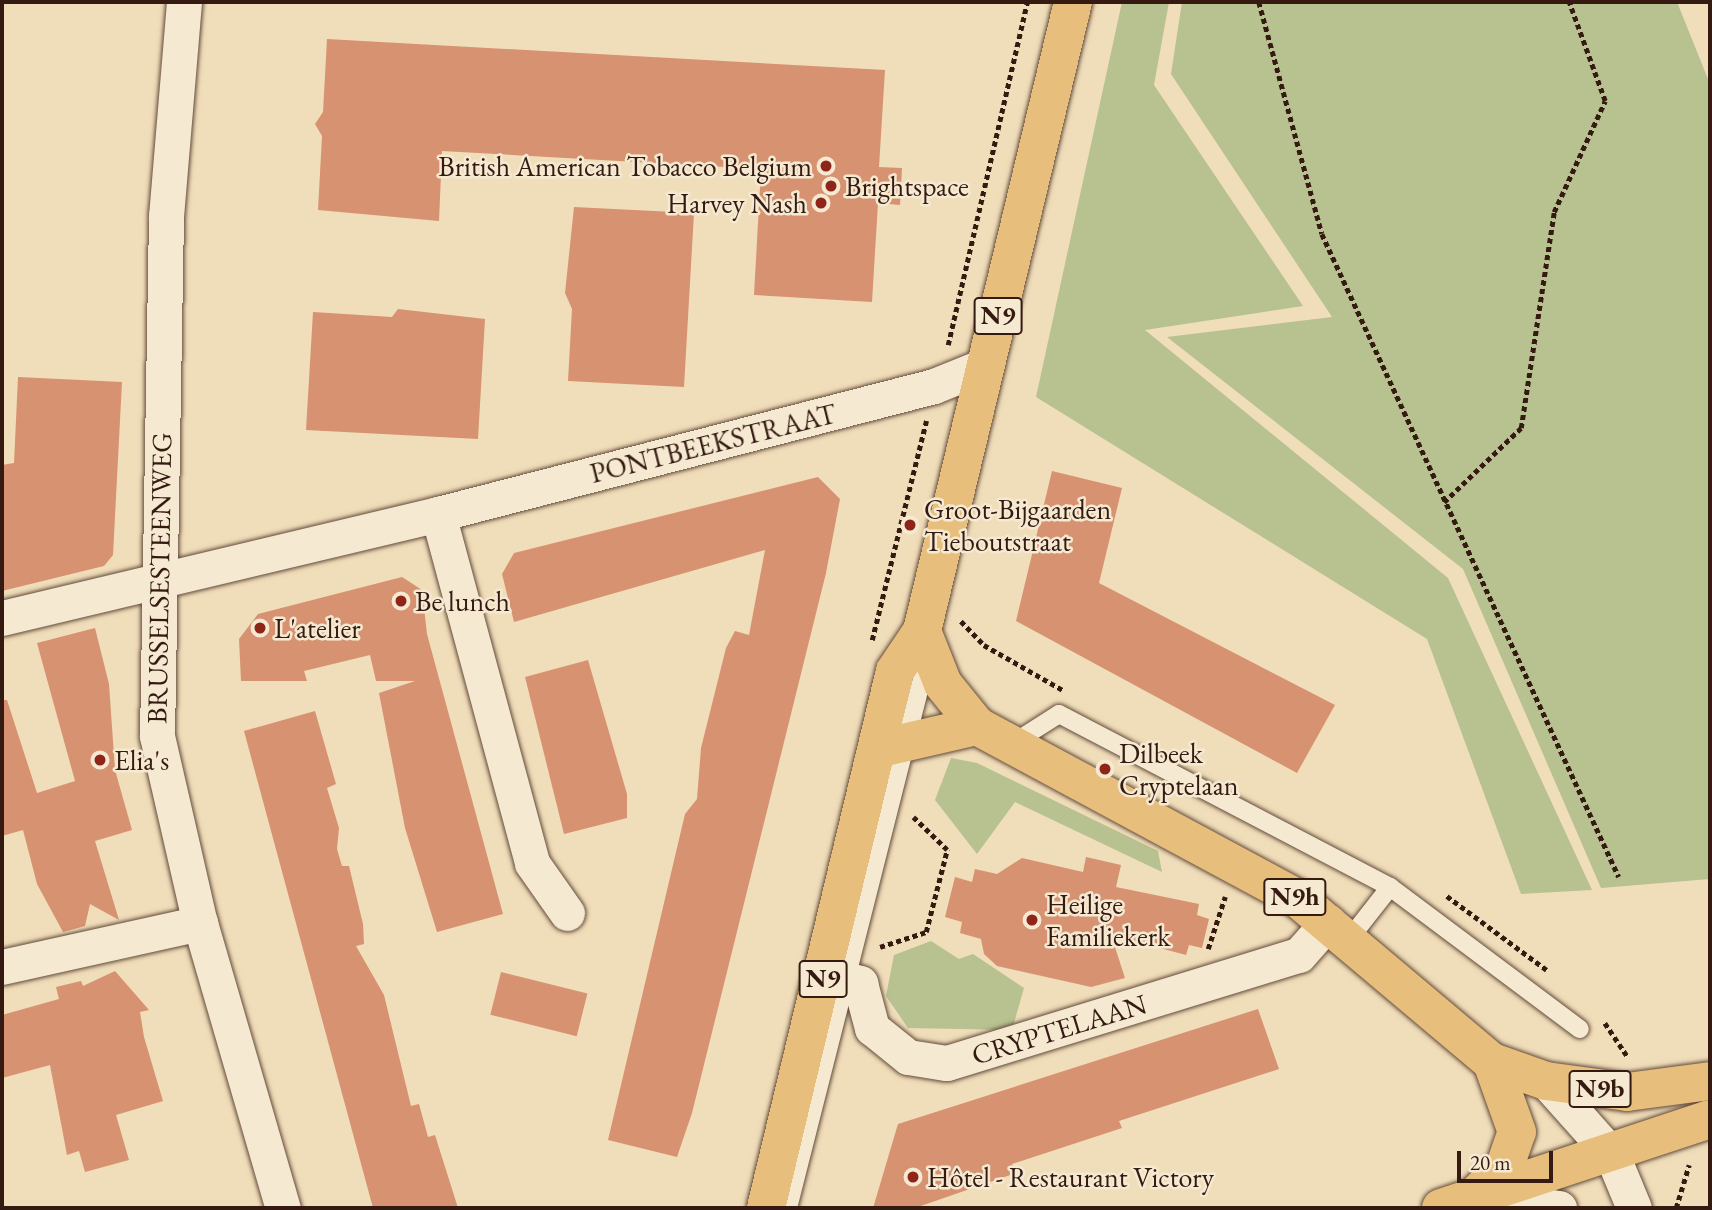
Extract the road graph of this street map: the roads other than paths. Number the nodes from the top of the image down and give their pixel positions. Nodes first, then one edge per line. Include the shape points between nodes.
1 (1073, 2) edge
2 (183, 9) edge
3 (986, 365) junction
4 (438, 514) junction
5 (156, 579) junction
6 (2, 618) edge
7 (925, 643) junction
8 (977, 726) junction
9 (1014, 742) junction
10 (893, 743) junction
11 (1390, 887) junction
12 (567, 913) dead end
13 (200, 923) junction
14 (1339, 930) junction
15 (837, 966) junction
16 (2, 967) edge
17 (1580, 1029) dead end
18 (1492, 1062) junction
19 (1546, 1081) junction
20 (1710, 1081) edge
21 (1710, 1119) edge
22 (1612, 1155) junction
23 (1458, 1202) edge
24 (283, 1208) edge
25 (766, 1208) edge
26 (788, 1208) edge
27 (1559, 1208) edge
28 (1634, 1208) edge

1 - 3 main road, N9
2 - 5 street, BRUSSELSESTEENWEG via 166,216
3 - 4 street, PONTBEEKSTRAAT via 934,386
3 - 7 main road, N9
4 - 5 street, PONTBEEKSTRAAT
4 - 12 street via 532,863
5 - 6 street, PONTBEEKSTRAAT
5 - 13 street, BRUSSELSESTEENWEG via 156,736
7 - 8 main road
7 - 10 main road, N9 via 895,671
8 - 9 main road, N9h
8 - 10 main road
9 - 11 lane via 1059,714
9 - 14 main road, N9h via 1236,863
10 - 15 main road, N9
11 - 14 lane
11 - 17 lane
13 - 16 street
13 - 24 street, BRUSSELSESTEENWEG
14 - 15 street, CRYPTELAAN via 1299,956 947,1063 908,1057 872,1028 860,983
14 - 18 main road, N9h
15 - 25 main road, N9
15 - 26 lane, N9
18 - 19 main road, N9b
18 - 23 main road via 1517,1132 1505,1166
19 - 20 main road, N9b via 1627,1093
19 - 22 street
21 - 22 main road, N9b
22 - 23 main road, N9b
22 - 28 street
23 - 27 street

